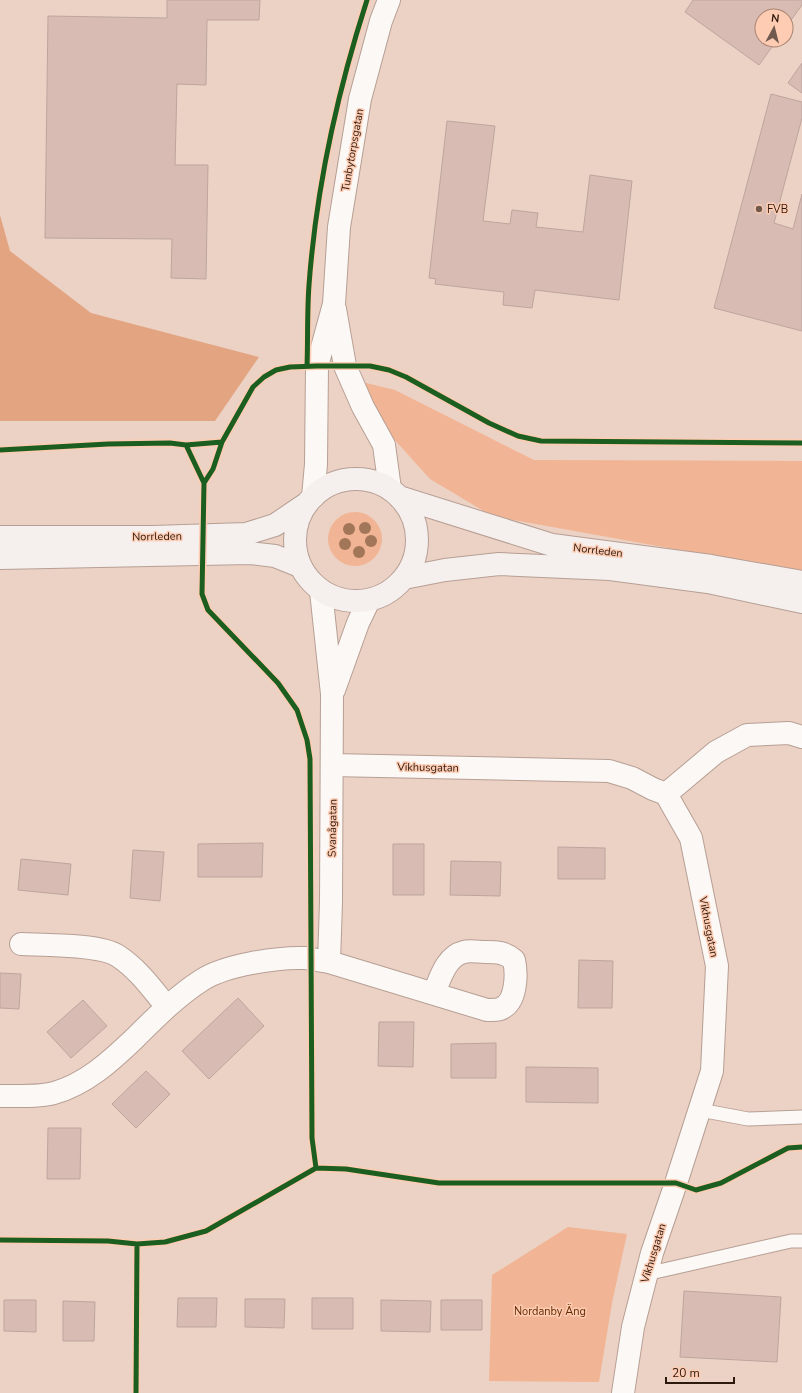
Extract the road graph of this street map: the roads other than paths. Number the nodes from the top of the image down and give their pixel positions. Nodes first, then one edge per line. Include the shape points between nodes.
1 (389, 0) edge
2 (334, 304) junction
3 (395, 493) junction
4 (309, 500) junction
5 (0, 537) edge
6 (0, 558) edge
7 (300, 566) junction
8 (404, 578) junction
9 (802, 582) edge
10 (321, 591) junction
11 (369, 600) junction
12 (802, 602) edge
13 (332, 694) junction
14 (802, 737) edge
15 (332, 765) junction
16 (666, 794) junction
17 (20, 944) dead end
18 (329, 962) junction
19 (434, 993) dead end
20 (167, 1007) junction
21 (0, 1096) edge
22 (700, 1110) junction
23 (802, 1117) edge
24 (802, 1241) edge
25 (646, 1274) junction
26 (623, 1393) edge

1 - 2 street, Tunbytorpsgatan via 360,99 339,227
2 - 3 street, Tunbytorpsgatan via 345,366 363,407 384,445
2 - 4 street, Tunbytorpsgatan via 317,366 316,464
3 - 4 main road via 381,484 367,480 343,480 321,489
3 - 8 main road via 412,516 417,538 415,557
3 - 9 main road, Norrleden via 552,545 711,566
4 - 5 main road, Norrleden via 275,525 246,534
4 - 7 main road via 297,522 295,532 295,549
6 - 7 main road, Norrleden via 250,553 275,556
7 - 10 main road
8 - 11 main road via 394,589
8 - 12 main road, Norrleden via 499,564 610,569 708,582
10 - 11 main road via 347,601
10 - 13 street, Svanågatan
11 - 13 street, Svanågatan
13 - 15 street, Svanågatan
14 - 16 street via 789,733 747,735 716,752
15 - 16 street, Vikhusgatan via 609,771 632,778
15 - 18 street, Svanågatan
16 - 22 street, Vikhusgatan via 691,838 717,966 712,1071
17 - 20 street via 94,948 117,955 137,971
18 - 19 street
18 - 20 street via 305,958 242,965 203,980
20 - 21 street via 92,1075 53,1093
22 - 23 lane via 748,1119
22 - 25 street, Vikhusgatan
24 - 25 lane via 791,1241
25 - 26 street, Vikhusgatan via 633,1327

